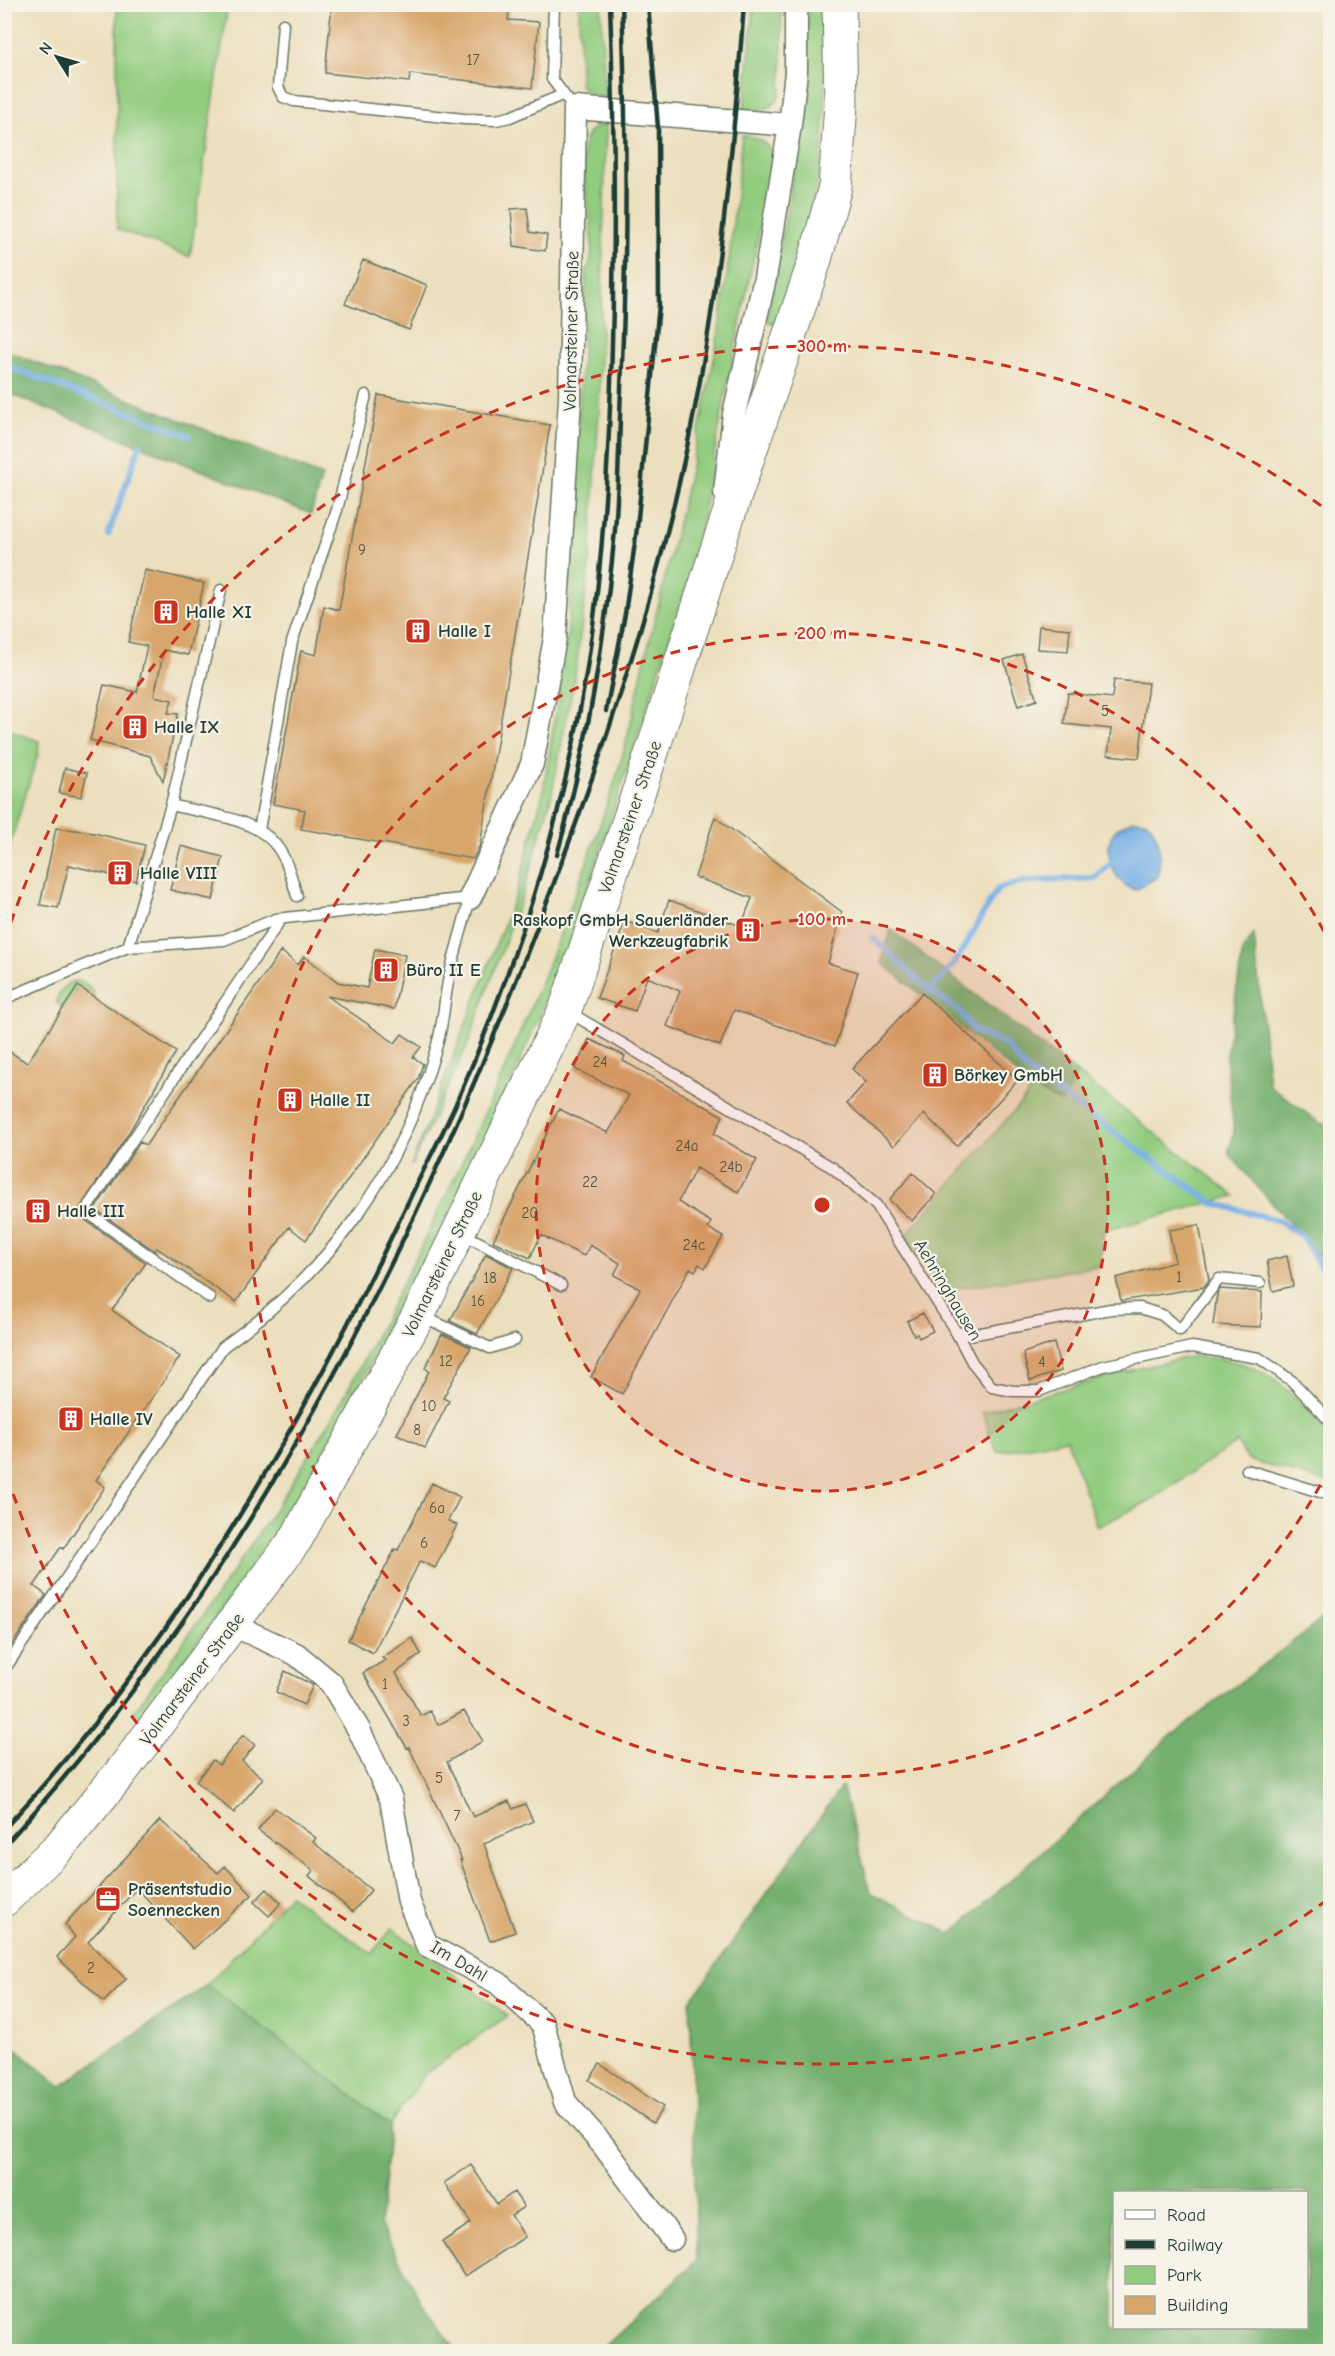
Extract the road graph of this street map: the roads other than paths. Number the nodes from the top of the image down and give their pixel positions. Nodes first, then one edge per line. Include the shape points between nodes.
1 (554, 4) edge
2 (796, 4) edge
3 (839, 4) edge
4 (283, 24) dead end
5 (569, 102) junction
6 (790, 125) junction
7 (366, 395) dead end
8 (720, 540) junction
9 (221, 590) dead end
10 (171, 806) junction
11 (259, 830) junction
12 (297, 896) dead end
13 (470, 898) junction
14 (281, 919) junction
15 (128, 947) junction
16 (4, 999) edge
17 (565, 1010) junction
18 (458, 1231) junction
19 (1260, 1282) dead end
20 (561, 1285) dead end
21 (210, 1298) dead end
22 (419, 1314) junction
23 (956, 1332) junction
24 (515, 1340) dead end
25 (1330, 1422) edge
26 (1247, 1470) dead end
27 (1330, 1495) edge
28 (233, 1625) junction
29 (4, 1670) edge
30 (4, 1900) edge
31 (672, 2239) dead end

1 - 5 lane via 552,79
2 - 6 street, Volmarsteiner Straße via 796,72
3 - 8 main road, Volmarsteiner Straße via 841,104 835,187 814,263
4 - 5 lane via 278,87 283,97 294,101 496,120
5 - 6 street
5 - 13 street, Volmarsteiner Straße via 570,399 555,638 532,764
6 - 8 street, Volmarsteiner Straße via 765,278 734,414
7 - 11 lane via 337,510 292,642
8 - 17 main road, Volmarsteiner Straße
9 - 10 lane
10 - 11 lane via 249,823
10 - 15 lane
11 - 12 lane via 278,847
13 - 14 lane
13 - 29 lane via 449,979 438,1043 421,1095 387,1171 355,1221 307,1278 260,1321 224,1347
14 - 15 lane via 224,940
14 - 21 lane via 85,1211
15 - 16 lane
17 - 18 main road, Volmarsteiner Straße
17 - 23 lane, Aehringhausen via 833,1168 876,1205
18 - 20 lane
18 - 22 main road, Volmarsteiner Straße
19 - 23 lane via 1219,1280 1180,1330 1162,1315 1140,1308 1111,1309 970,1335
22 - 24 lane via 490,1348
22 - 28 main road, Volmarsteiner Straße via 296,1539
23 - 25 lane, Aehringhausen via 972,1362 992,1387 1013,1391 1039,1391 1103,1366 1192,1347 1259,1358 1292,1381
26 - 27 lane
28 - 30 main road, Volmarsteiner Straße via 115,1780 60,1846
28 - 31 street, Im Dahl via 296,1654 331,1683 392,1799 409,1902 427,1945 498,1983 543,2024 565,2102 603,2145

